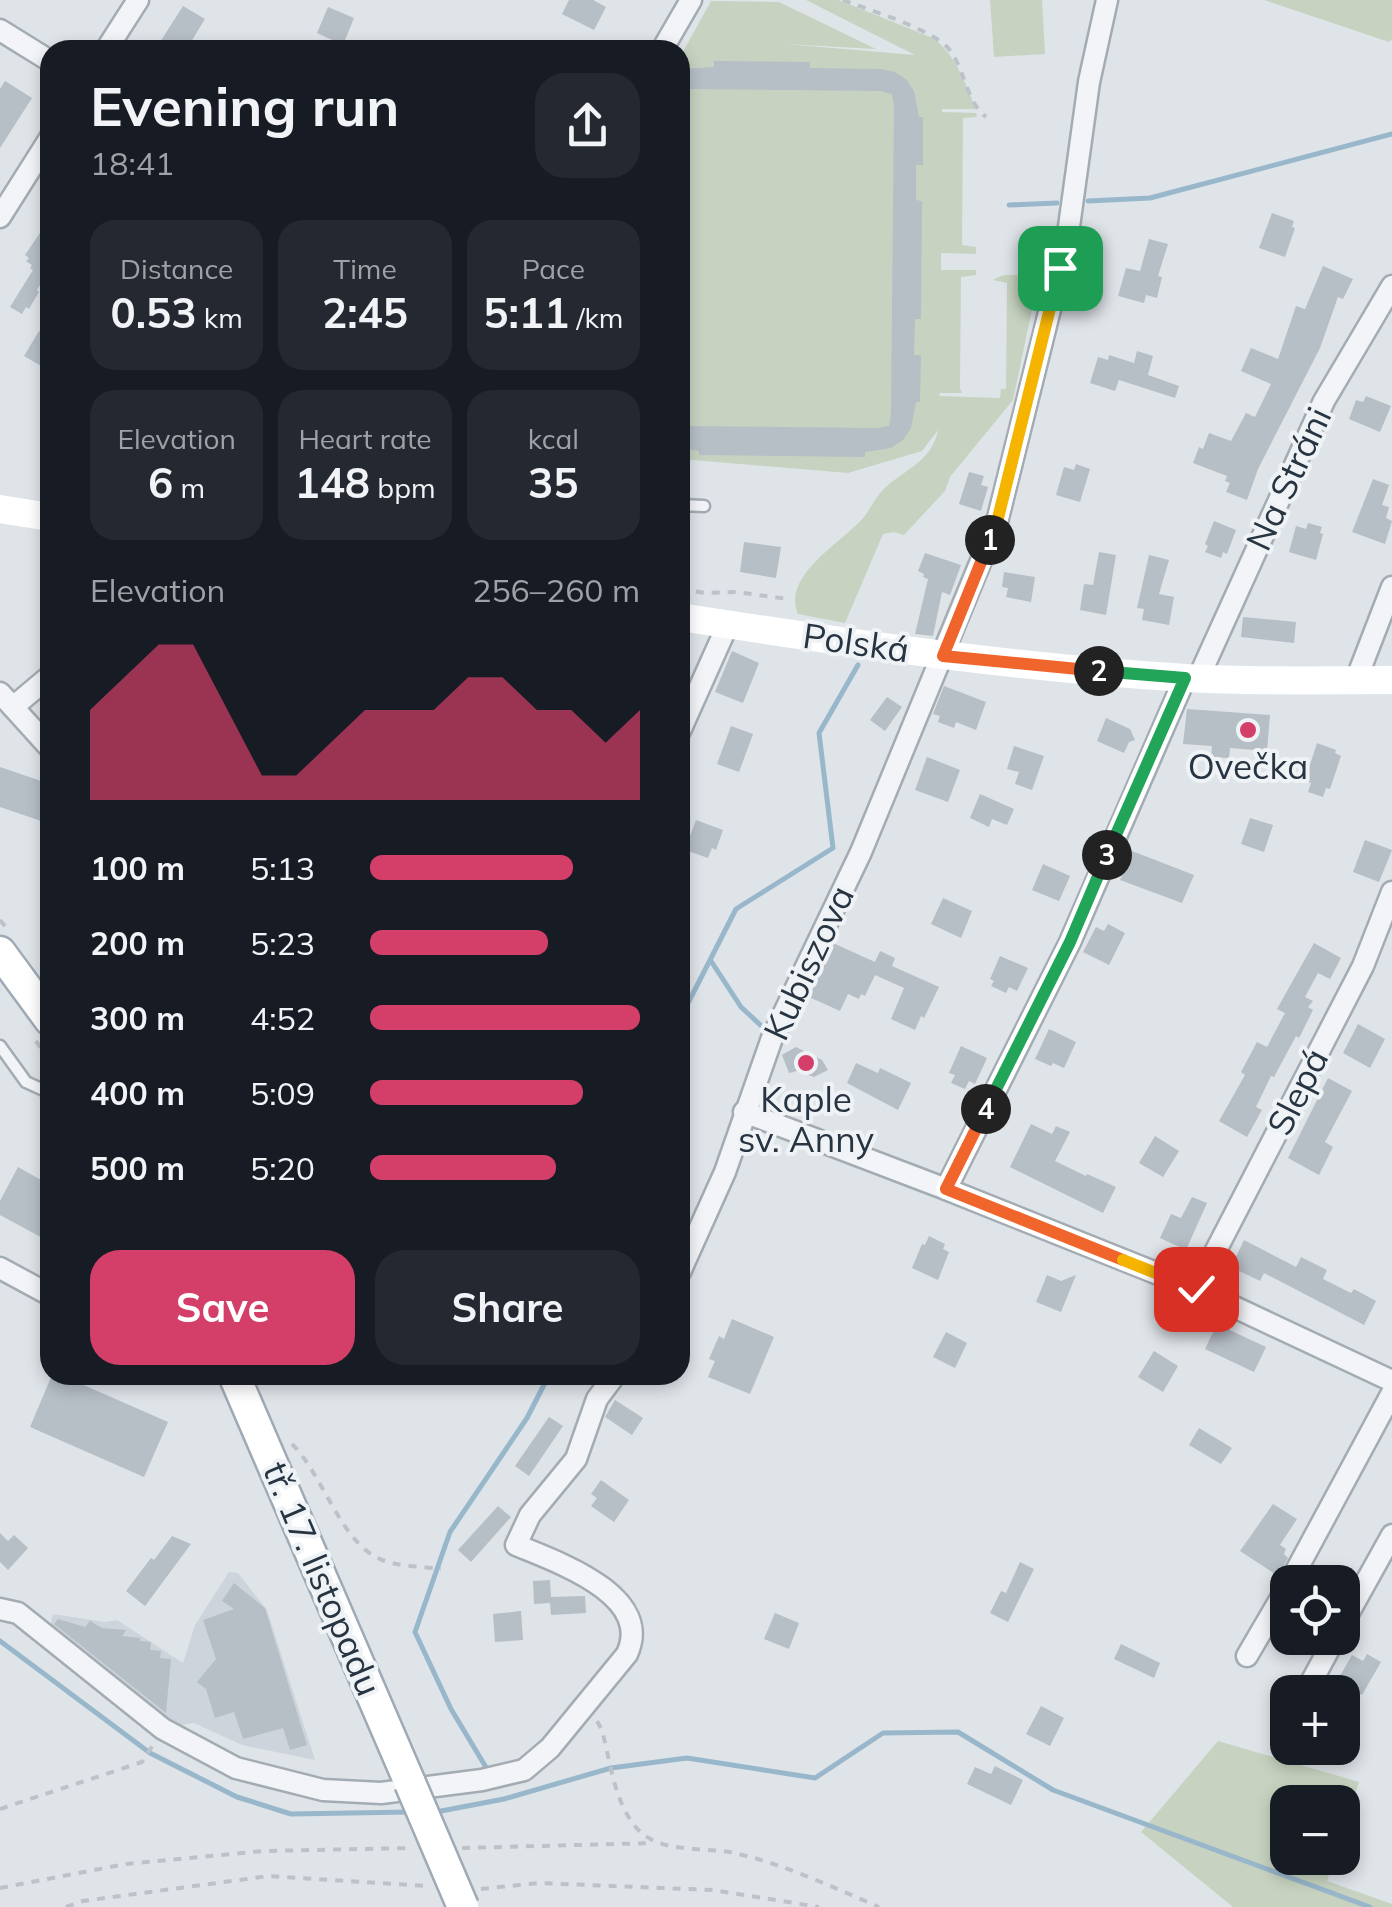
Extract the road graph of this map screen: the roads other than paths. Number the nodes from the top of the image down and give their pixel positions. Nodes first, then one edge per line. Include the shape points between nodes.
1 (138, 0) edge
2 (691, 0) edge
3 (1107, 0) edge
4 (0, 30) edge
5 (112, 40) edge
6 (668, 40) edge
7 (40, 55) edge
8 (40, 154) edge
9 (0, 217) edge
10 (1392, 286) edge
11 (690, 505) edge
12 (704, 506) dead end
13 (0, 509) edge
14 (40, 516) edge
15 (1392, 587) edge
16 (690, 618) edge
17 (728, 624) junction
18 (943, 656) junction
19 (1192, 678) junction
20 (1356, 680) junction
21 (1392, 680) edge
22 (40, 681) edge
23 (6, 700) edge
24 (690, 709) edge
25 (40, 737) edge
26 (1392, 892) edge
27 (0, 952) edge
28 (40, 1006) edge
29 (0, 1046) edge
30 (40, 1088) edge
31 (744, 1112) junction
32 (946, 1189) junction
33 (690, 1250) edge
34 (0, 1268) edge
35 (1196, 1289) junction
36 (40, 1290) edge
37 (1392, 1381) edge
38 (238, 1385) edge
39 (607, 1385) edge
40 (1392, 1393) edge
41 (1392, 1535) edge
42 (1298, 1565) edge
43 (1360, 1593) edge
44 (0, 1609) edge
45 (1270, 1616) edge
46 (1247, 1656) dead end
47 (464, 1907) edge

1 - 5 street
2 - 6 street
3 - 18 street, Kubiszova via 1067,241 997,522
4 - 7 street
8 - 9 street
10 - 19 street, Na Stráni via 1324,401
11 - 12 lane
13 - 14 street
15 - 20 street
16 - 17 street, Polská
17 - 18 street, Polská
17 - 24 street
18 - 19 street, Polská
18 - 31 street, Kubiszova
19 - 20 street, Polská
19 - 32 street, Na Stráni
20 - 21 street, Polská
22 - 23 street
23 - 25 street
26 - 35 street, Slepá via 1363,966
27 - 28 main road
29 - 30 lane via 26,1082
31 - 32 street
31 - 33 street, Kubiszova
32 - 35 street
34 - 36 street
35 - 37 street
38 - 47 main road, tř. 17. listopadu, bridge
39 - 44 street via 576,1459 530,1515 516,1545 618,1599 633,1642 550,1748 524,1770 381,1793 323,1790 236,1768 163,1729 18,1614
40 - 42 street
41 - 43 street
45 - 46 street

